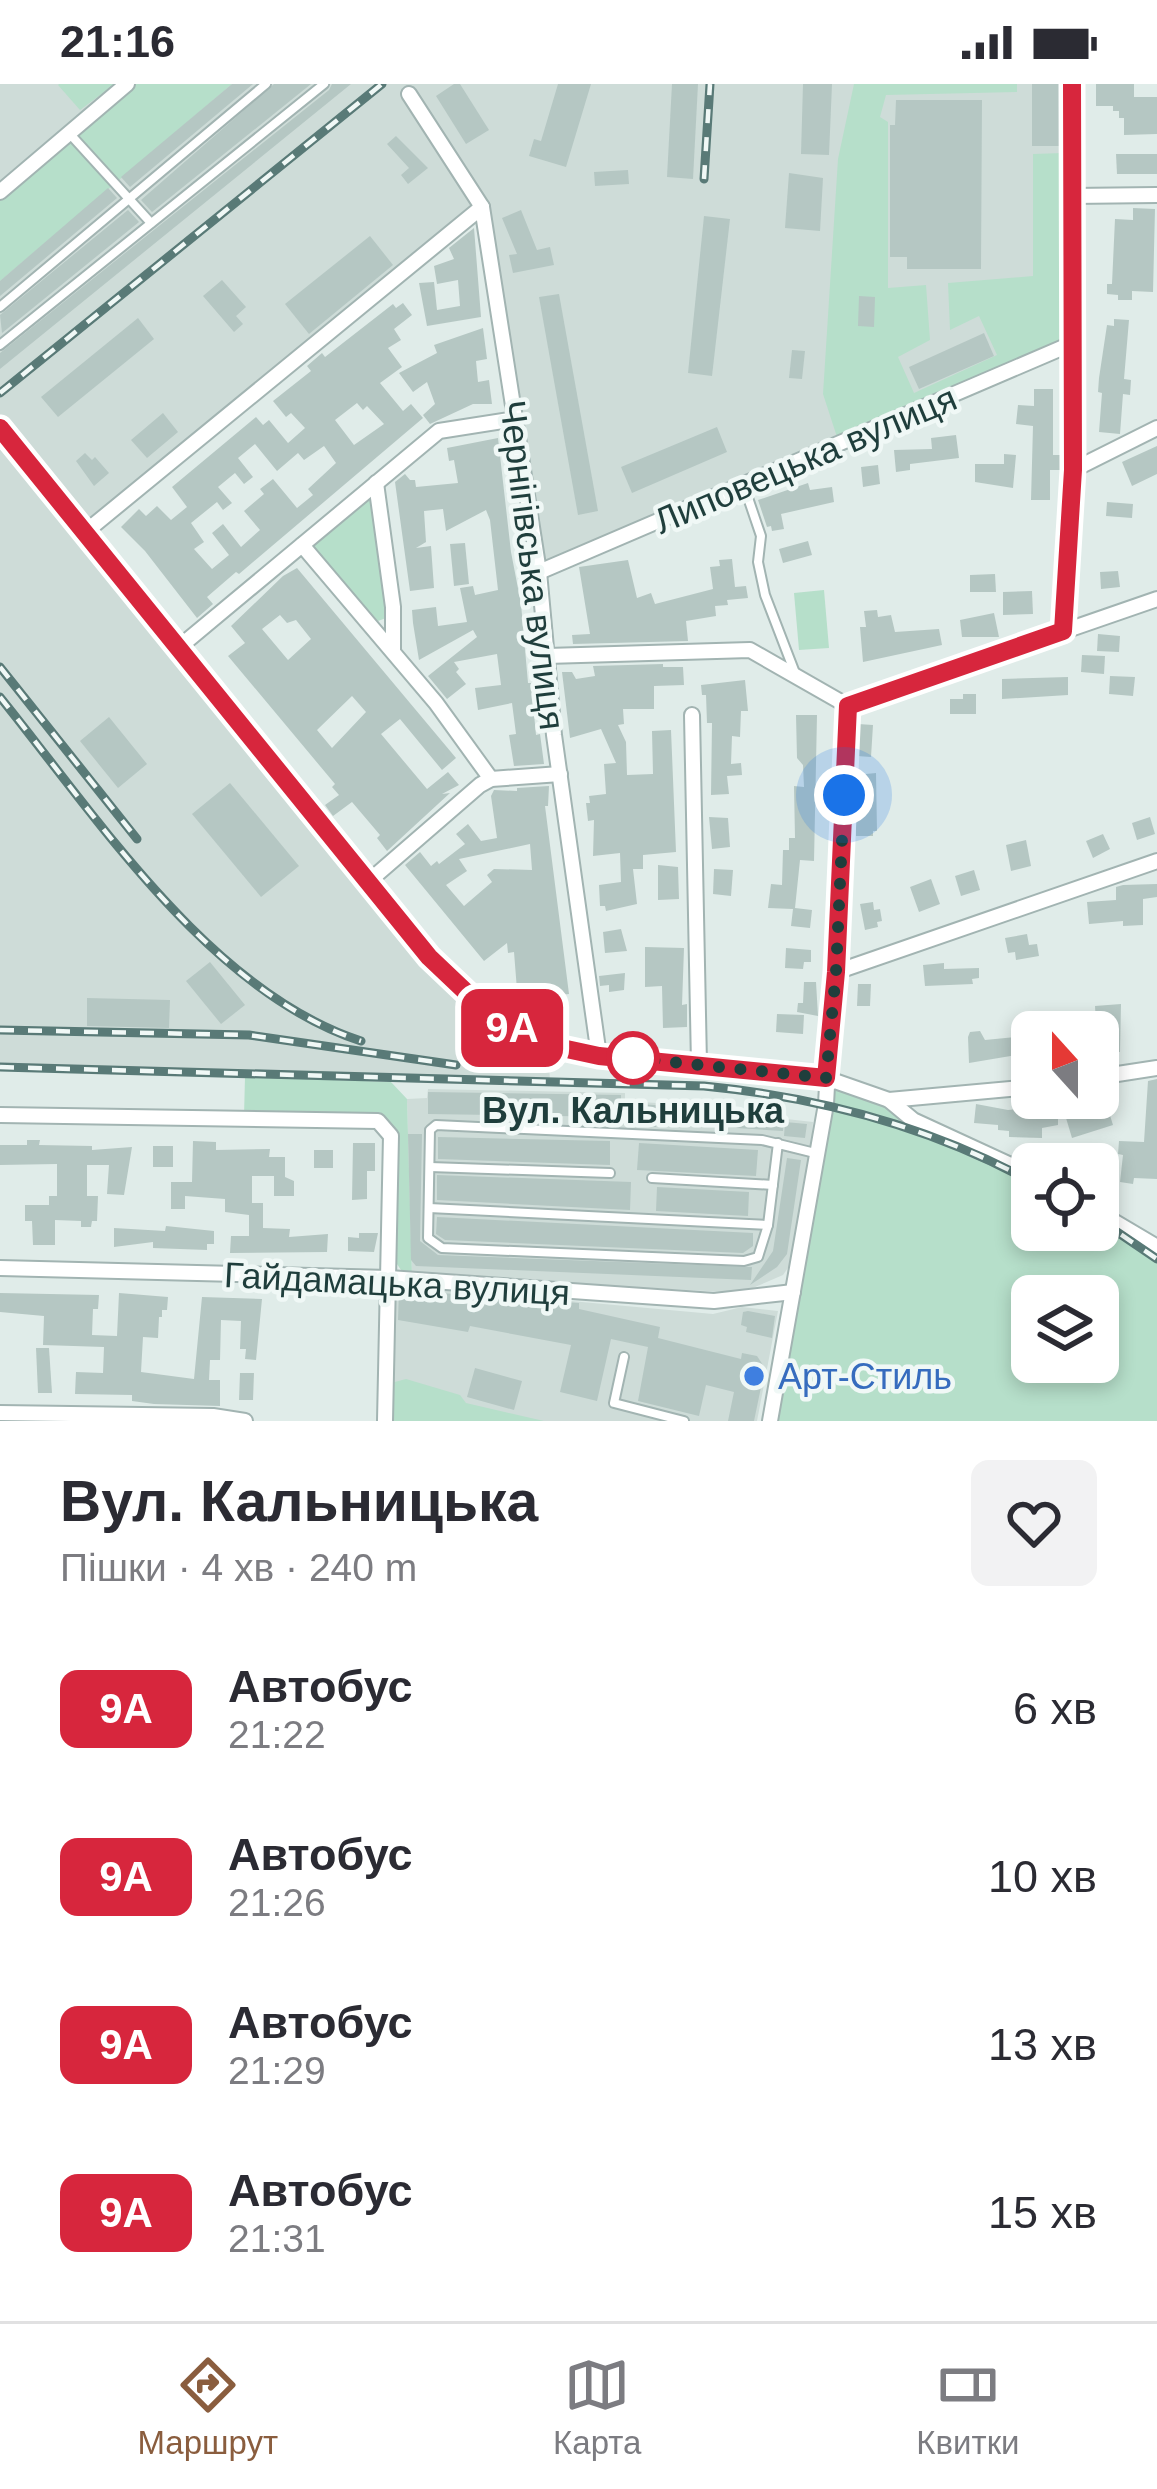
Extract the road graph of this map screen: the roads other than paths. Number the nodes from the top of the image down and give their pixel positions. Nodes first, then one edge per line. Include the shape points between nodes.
1 (127, 84) edge
2 (266, 84) edge
3 (324, 84) edge
4 (1072, 84) edge
5 (409, 94) dead end
6 (69, 133) junction
7 (0, 192) edge
8 (1157, 195) edge
9 (1072, 196) junction
10 (129, 199) junction
11 (482, 206) junction
12 (151, 223) junction
13 (0, 307) edge
14 (1, 342) edge
15 (1071, 344) junction
16 (515, 419) junction
17 (0, 428) edge
18 (1157, 428) edge
19 (1073, 470) junction
20 (376, 483) junction
21 (744, 486) junction
22 (83, 534) junction
23 (302, 545) junction
24 (539, 572) junction
25 (1157, 599) edge
26 (1063, 631) junction
27 (178, 649) junction
28 (393, 651) junction
29 (547, 656) junction
30 (796, 677) junction
31 (848, 706) junction
32 (692, 715) dead end
33 (560, 774) junction
34 (491, 779) junction
35 (1157, 861) edge
36 (368, 882) junction
37 (836, 972) junction
38 (599, 1056) junction
39 (699, 1064) junction
40 (1157, 1068) edge
41 (1119, 1074) edge
42 (826, 1078) junction
43 (1011, 1089) edge
44 (889, 1100) junction
45 (0, 1114) edge
46 (778, 1144) junction
47 (819, 1154) junction
48 (1011, 1165) edge
49 (430, 1167) junction
50 (610, 1173) dead end
51 (652, 1178) dead end
52 (773, 1185) junction
53 (429, 1208) junction
54 (1119, 1224) edge
55 (768, 1225) junction
56 (1157, 1247) edge
57 (0, 1268) edge
58 (389, 1278) junction
59 (793, 1292) junction
60 (624, 1357) dead end
61 (0, 1413) edge
62 (245, 1421) edge
63 (385, 1421) edge
64 (684, 1421) edge
65 (770, 1421) edge

1 - 6 street
2 - 10 lane
3 - 12 lane
4 - 9 street
5 - 11 street, Чернігівська вулиця
6 - 7 street
6 - 10 lane
8 - 9 street
9 - 15 street
10 - 12 lane
10 - 13 lane
11 - 16 street, Чернігівська вулиця
11 - 22 street
12 - 14 lane
15 - 19 street
15 - 21 street, Липовецька вулиця
16 - 20 street via 439,431
16 - 24 street, Чернігівська вулиця
17 - 22 street
18 - 19 street
19 - 26 street
20 - 23 street
20 - 28 street
21 - 24 street, Липовецька вулиця
21 - 30 lane via 761,536 765,595
22 - 27 street
23 - 27 street
23 - 28 street
24 - 29 street, Чернігівська вулиця
25 - 26 street
26 - 31 street
27 - 36 street
28 - 34 street
29 - 30 street via 750,650
29 - 33 street, Чернігівська вулиця
30 - 31 street
31 - 37 street
32 - 39 street
33 - 34 street
33 - 38 street, Чернігівська вулиця
34 - 36 street
35 - 37 street
36 - 38 street via 474,1002 548,1045
37 - 42 street
38 - 39 street
39 - 42 street
40 - 41 street
42 - 44 street
42 - 47 street
43 - 44 street
44 - 48 street via 913,1120
45 - 58 street via 378,1121 391,1136
46 - 47 lane
46 - 49 lane via 436,1125
46 - 52 lane
47 - 59 street
49 - 50 lane
49 - 53 lane
51 - 52 lane
52 - 55 lane
53 - 55 lane
53 - 55 lane via 428,1238 442,1249 744,1262 758,1257
54 - 56 street
57 - 58 street, Гайдамацька вулиця
58 - 59 street, Гайдамацька вулиця via 715,1301
58 - 63 street
59 - 65 street
60 - 64 lane via 614,1403
61 - 62 street

